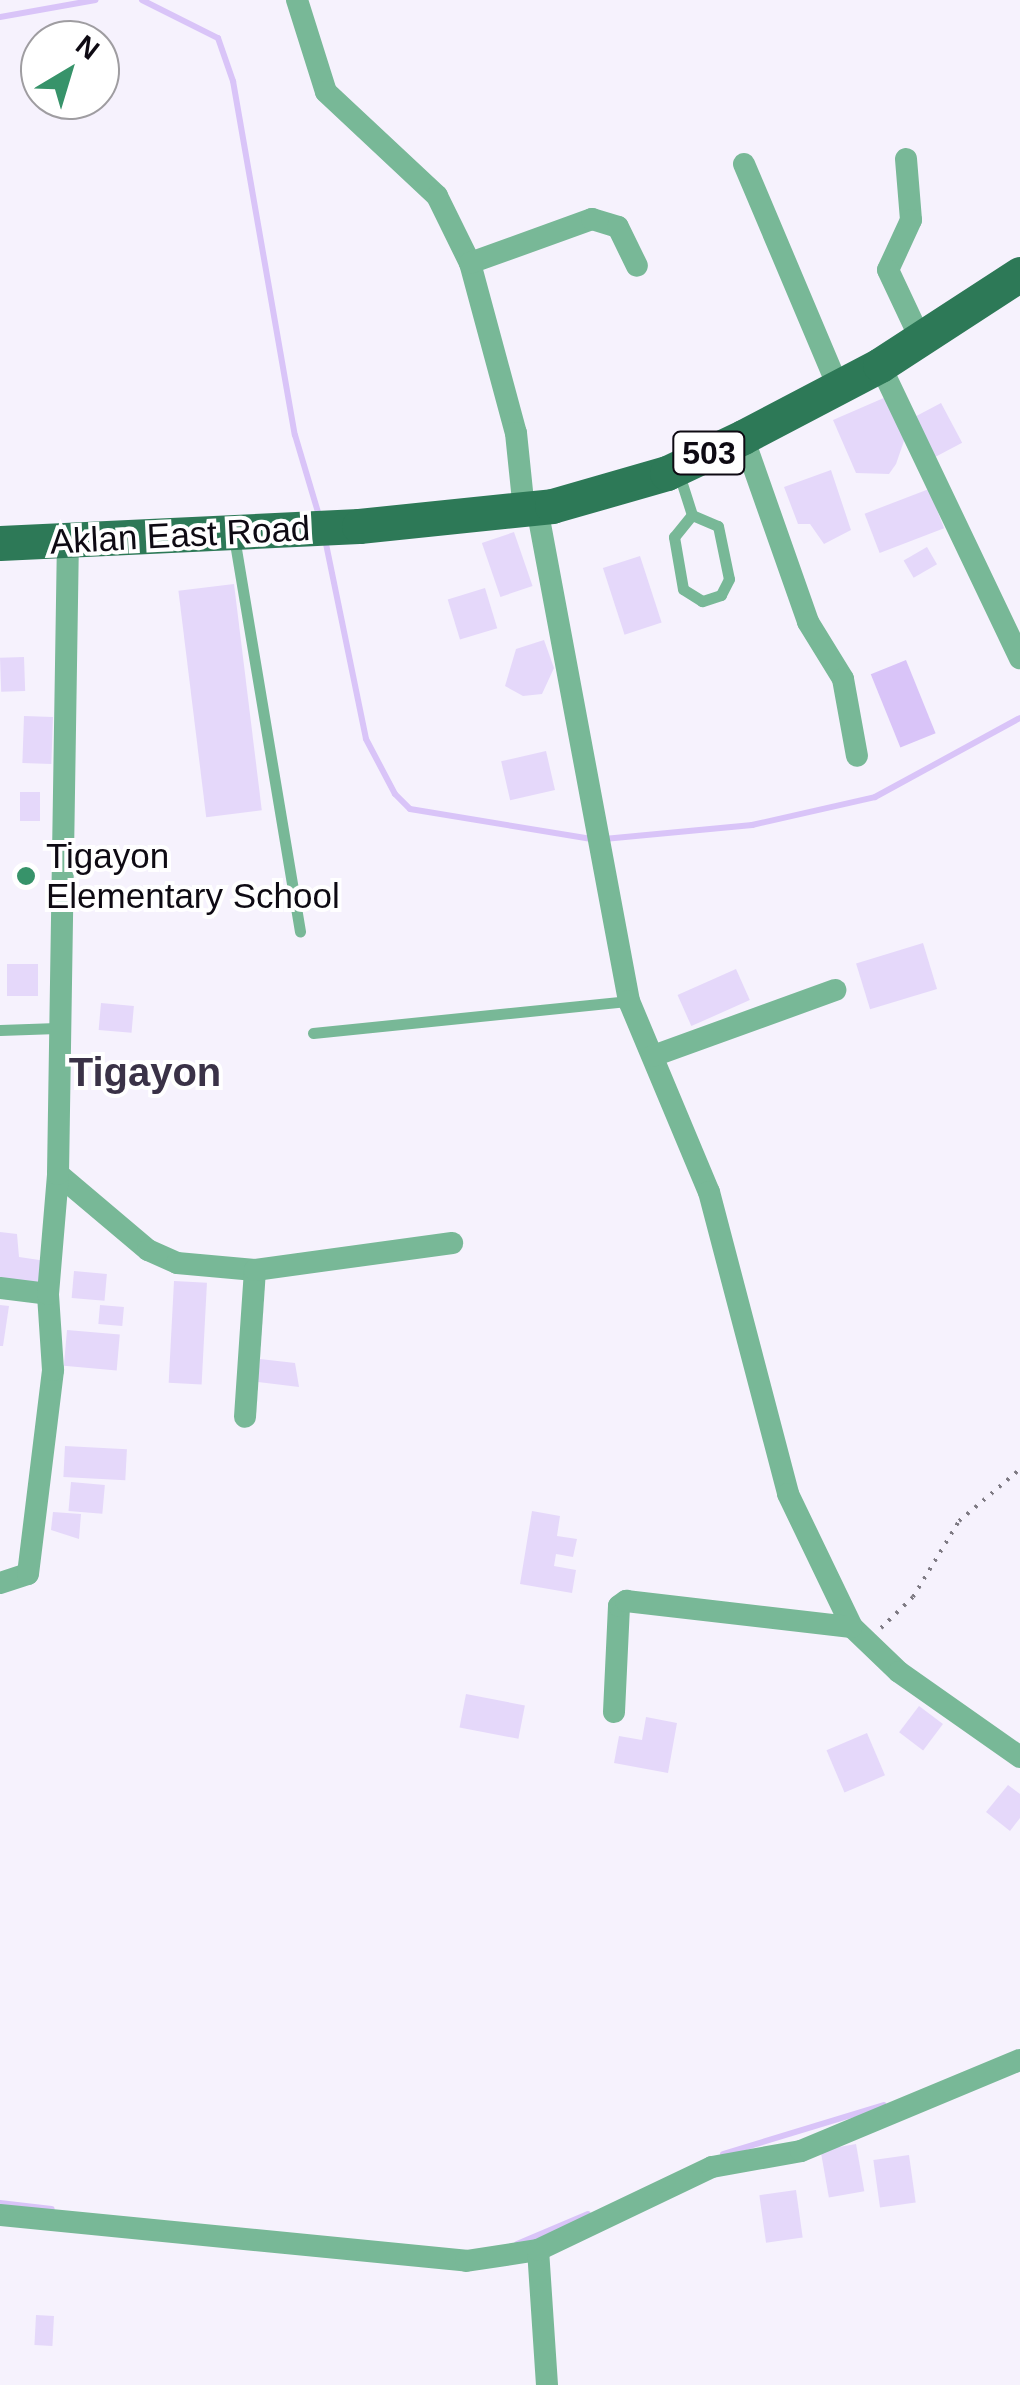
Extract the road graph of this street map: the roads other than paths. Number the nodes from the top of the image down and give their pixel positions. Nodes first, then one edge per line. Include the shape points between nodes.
1 (298, 0) edge
2 (906, 159) dead end
3 (744, 164) dead end
4 (470, 263) junction
5 (637, 266) dead end
6 (1020, 274) edge
7 (920, 338) junction
8 (880, 365) junction
9 (838, 387) junction
10 (743, 437) junction
11 (678, 468) junction
12 (531, 509) junction
13 (692, 515) junction
14 (233, 532) junction
15 (68, 540) junction
16 (0, 543) edge
17 (1020, 658) edge
18 (857, 756) dead end
19 (300, 932) dead end
20 (835, 990) dead end
21 (629, 1001) junction
22 (58, 1028) junction
23 (0, 1030) edge
24 (313, 1033) dead end
25 (653, 1056) junction
26 (58, 1174) junction
27 (452, 1243) dead end
28 (255, 1270) junction
29 (0, 1288) edge
30 (48, 1294) junction
31 (245, 1417) dead end
32 (0, 1584) edge
33 (859, 1634) junction
34 (614, 1712) dead end
35 (1020, 1756) edge
36 (1020, 2060) edge
37 (0, 2215) edge
38 (538, 2250) junction
39 (546, 2385) edge

1 - 4 street via 326,92 437,196
2 - 7 street via 911,220 888,270
3 - 9 street
4 - 5 street via 592,219 618,227
4 - 12 street
6 - 7 main road, 503
7 - 8 main road, 503
8 - 9 main road, 503
8 - 17 street
9 - 10 main road, 503
10 - 11 main road, 503
10 - 18 street via 808,622 843,679
11 - 12 main road, 503
11 - 13 lane
12 - 14 main road, Aklan East Road / 503
12 - 21 street
13 - 13 lane via 718,526 728,578 721,595 702,600 684,590 674,536
14 - 15 main road, Aklan East Road / 503
14 - 19 lane
15 - 16 main road, Aklan East Road / 503
15 - 22 street
20 - 25 street
21 - 24 lane
21 - 25 street
22 - 23 lane
22 - 26 street
25 - 33 street via 708,1192 788,1494
26 - 28 street via 148,1250 177,1263
26 - 30 street
27 - 28 street
28 - 31 street
29 - 30 street
30 - 32 street via 52,1370 35,1544 28,1574
33 - 34 street via 626,1601 619,1606
33 - 35 street
36 - 38 street via 801,2151 712,2167
37 - 38 street via 466,2261
38 - 39 street

